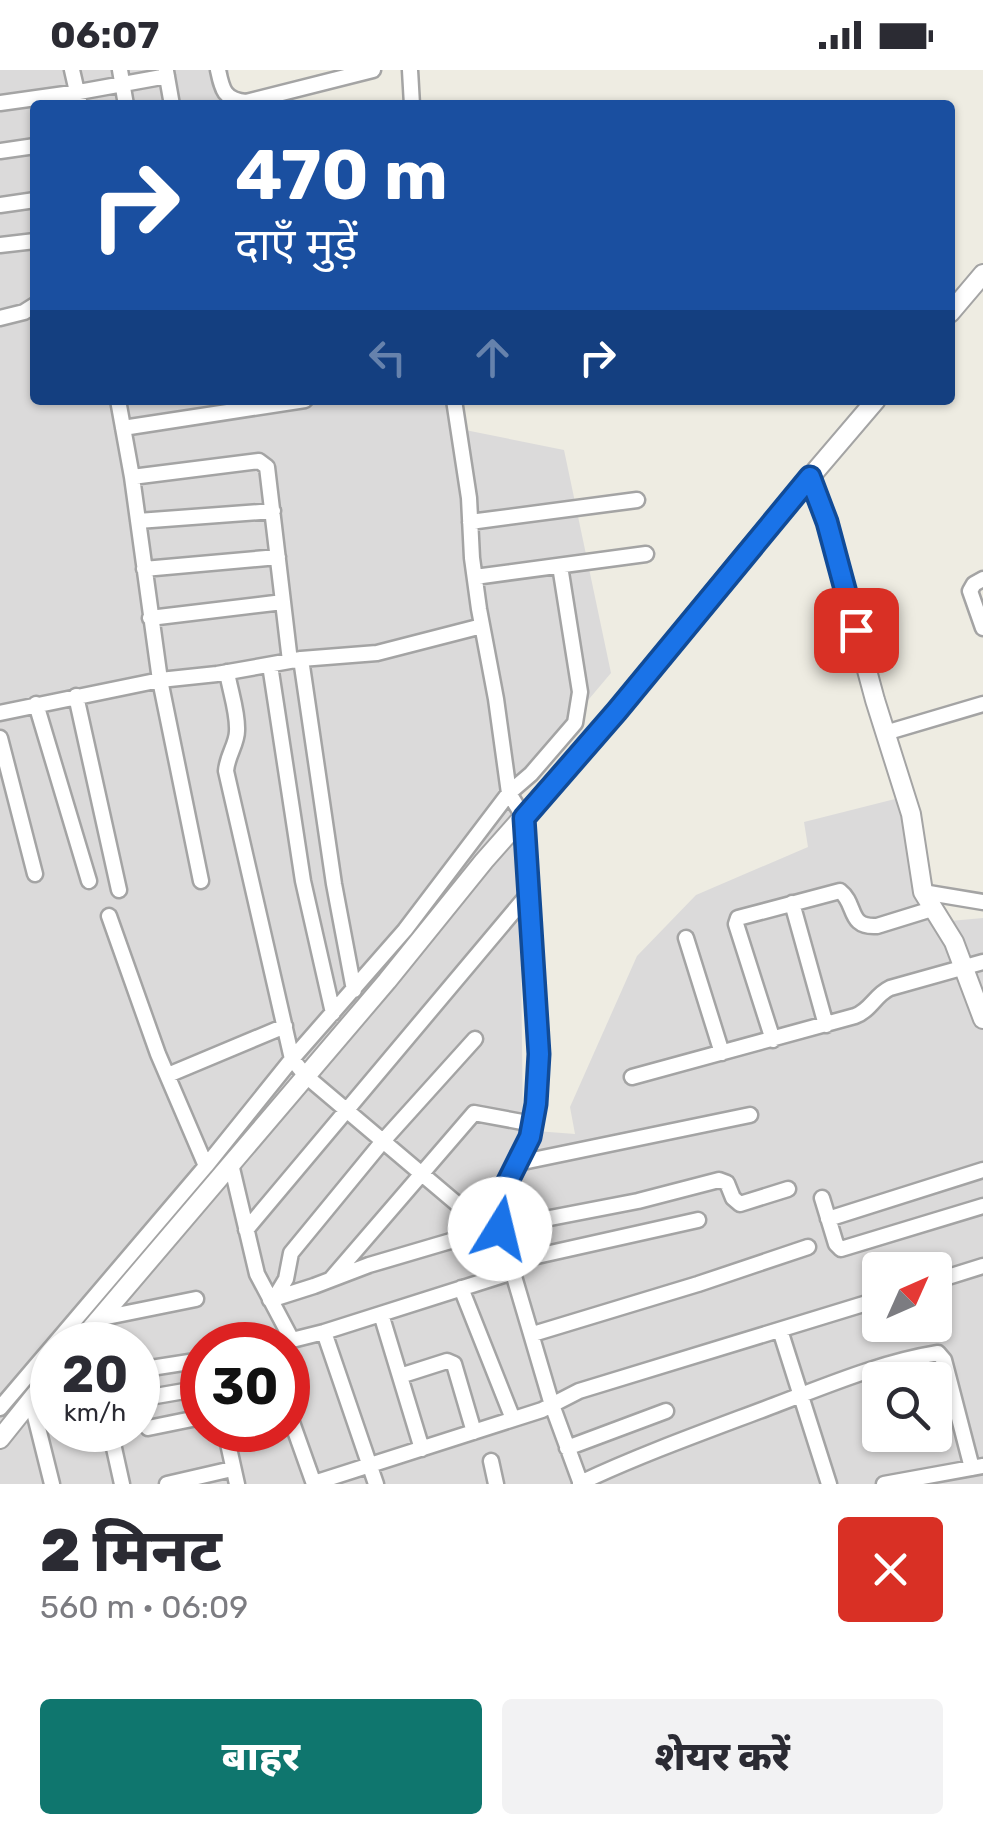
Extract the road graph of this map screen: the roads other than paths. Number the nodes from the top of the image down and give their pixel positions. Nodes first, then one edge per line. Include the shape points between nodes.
1 (72, 70) edge
2 (218, 70) edge
3 (373, 70) edge
4 (410, 70) edge
5 (354, 72) edge
6 (166, 73) edge
7 (121, 77) edge
8 (79, 99) edge
9 (171, 100) edge
10 (234, 100) edge
11 (253, 100) edge
12 (412, 100) edge
13 (30, 101) edge
14 (0, 103) edge
15 (30, 147) edge
16 (0, 151) edge
17 (30, 201) edge
18 (0, 205) edge
19 (30, 242) edge
20 (0, 245) edge
21 (983, 274) edge
22 (30, 307) edge
23 (955, 307) edge
24 (0, 318) edge
25 (119, 405) edge
26 (272, 405) edge
27 (455, 405) edge
28 (872, 405) edge
29 (123, 428) junction
30 (132, 476) junction
31 (810, 477) junction
32 (637, 500) dead end
33 (273, 512) junction
34 (138, 521) junction
35 (470, 522) junction
36 (646, 554) dead end
37 (278, 557) junction
38 (560, 566) junction
39 (144, 569) junction
40 (475, 578) junction
41 (983, 579) edge
42 (283, 602) junction
43 (150, 618) junction
44 (482, 626) junction
45 (983, 628) edge
46 (295, 660) junction
47 (270, 665) junction
48 (227, 672) junction
49 (160, 680) junction
50 (76, 696) junction
51 (36, 704) junction
52 (983, 704) edge
53 (0, 712) edge
54 (885, 733) junction
55 (0, 738) edge
56 (517, 805) junction
57 (36, 874) dead end
58 (89, 881) dead end
59 (200, 881) dead end
60 (119, 890) dead end
61 (530, 892) junction
62 (928, 901) junction
63 (983, 902) edge
64 (792, 903) junction
65 (109, 916) dead end
66 (686, 938) dead end
67 (974, 964) edge
68 (354, 990) junction
69 (332, 1012) junction
70 (983, 1018) edge
71 (826, 1025) junction
72 (284, 1026) junction
73 (475, 1039) dead end
74 (773, 1040) junction
75 (722, 1053) junction
76 (298, 1067) junction
77 (168, 1075) junction
78 (632, 1077) dead end
79 (347, 1110) junction
80 (750, 1115) dead end
81 (532, 1124) junction
82 (383, 1141) junction
83 (518, 1162) junction
84 (230, 1164) junction
85 (206, 1166) junction
86 (983, 1170) edge
87 (421, 1174) junction
88 (788, 1189) dead end
89 (822, 1198) dead end
90 (983, 1206) edge
91 (828, 1219) junction
92 (698, 1220) dead end
93 (494, 1229) junction
94 (246, 1230) junction
95 (808, 1247) dead end
96 (983, 1266) edge
97 (511, 1267) junction
98 (952, 1276) edge
99 (329, 1280) junction
100 (461, 1288) junction
101 (196, 1299) dead end
102 (272, 1300) junction
103 (862, 1305) edge
104 (381, 1314) junction
105 (92, 1322) edge
106 (93, 1322) edge
107 (102, 1322) edge
108 (283, 1322) edge
109 (780, 1330) junction
110 (324, 1332) junction
111 (532, 1334) junction
112 (310, 1336) edge
113 (400, 1376) junction
114 (30, 1380) edge
115 (802, 1395) junction
116 (30, 1401) edge
117 (552, 1406) junction
118 (0, 1408) edge
119 (666, 1411) dead end
120 (513, 1419) junction
121 (474, 1432) junction
122 (0, 1438) edge
123 (567, 1448) junction
124 (422, 1449) junction
125 (44, 1452) edge
126 (115, 1452) edge
127 (303, 1452) edge
128 (491, 1460) dead end
129 (370, 1466) junction
130 (978, 1466) edge
131 (234, 1476) edge
132 (187, 1482) edge
133 (580, 1483) edge
134 (52, 1484) edge
135 (122, 1484) edge
136 (166, 1484) edge
137 (314, 1484) edge
138 (376, 1484) edge
139 (496, 1484) edge
140 (830, 1484) edge
141 (884, 1484) edge

1 - 8 street
2 - 10 street
3 - 5 street
4 - 12 street
5 - 11 street
6 - 7 street
6 - 9 street
7 - 8 street
13 - 14 street
15 - 16 street
17 - 18 street
19 - 20 street
21 - 23 street
22 - 24 street
25 - 29 street
26 - 29 street
27 - 35 street
28 - 31 street
29 - 30 street
30 - 33 street via 259,461 268,467
30 - 34 street
31 - 54 street
31 - 56 street via 617,711
32 - 35 street
33 - 34 street
33 - 37 street
34 - 39 street
35 - 40 street
36 - 38 street
37 - 39 street
37 - 42 street
38 - 40 street
38 - 56 street via 578,715 531,774
39 - 43 street
40 - 44 street
41 - 45 street via 970,591
42 - 43 street
42 - 46 street
43 - 49 street
44 - 46 street via 378,653
44 - 56 street
46 - 47 street
46 - 68 street
47 - 48 street
47 - 69 street via 302,881
48 - 49 street
48 - 72 street via 237,731 226,772
49 - 50 street
49 - 59 street
50 - 51 street
50 - 60 street
51 - 53 street
51 - 58 street
52 - 54 street
54 - 62 street via 911,814
55 - 57 street
56 - 61 street
56 - 68 street
56 - 76 street via 460,890
61 - 79 street
61 - 81 street via 539,1054
62 - 63 street
62 - 64 street via 878,926 856,920 840,891
62 - 67 street
64 - 71 street
64 - 74 street via 736,920
65 - 77 street
66 - 75 street
67 - 70 street
67 - 71 street via 890,988 865,1012
68 - 69 street
69 - 76 street
71 - 74 street
72 - 76 street
72 - 77 street
73 - 82 street
74 - 75 street
75 - 78 street
76 - 79 street
76 - 84 street
76 - 85 street
77 - 85 street
79 - 82 street
79 - 94 street
80 - 83 street
81 - 83 street
81 - 87 street via 474,1113
82 - 87 street
82 - 102 street via 292,1252
83 - 93 street
84 - 94 street
84 - 106 street
85 - 105 street
86 - 91 street
87 - 93 street
87 - 99 street
88 - 93 street via 740,1204 719,1180
89 - 91 street
90 - 91 street via 844,1249 837,1247
92 - 97 street
93 - 97 street
93 - 99 street
94 - 102 street via 257,1274
95 - 111 street
96 - 98 street
97 - 100 street
97 - 111 street
99 - 102 street
100 - 104 street
100 - 120 street
101 - 107 street
102 - 108 street
103 - 109 street
104 - 110 street
104 - 113 street
109 - 115 street
109 - 117 street via 580,1391
110 - 112 street
110 - 129 street
111 - 117 street
113 - 121 street via 454,1364
113 - 124 street
114 - 118 street
115 - 130 street via 938,1353
115 - 133 street
115 - 140 street
116 - 122 street
117 - 120 street
117 - 123 street
119 - 123 street
120 - 121 street
121 - 124 street
123 - 133 street
124 - 129 street
125 - 134 street
126 - 135 street
127 - 137 street
128 - 139 street
129 - 137 street
129 - 138 street
130 - 141 street
131 - 132 street
132 - 136 street

